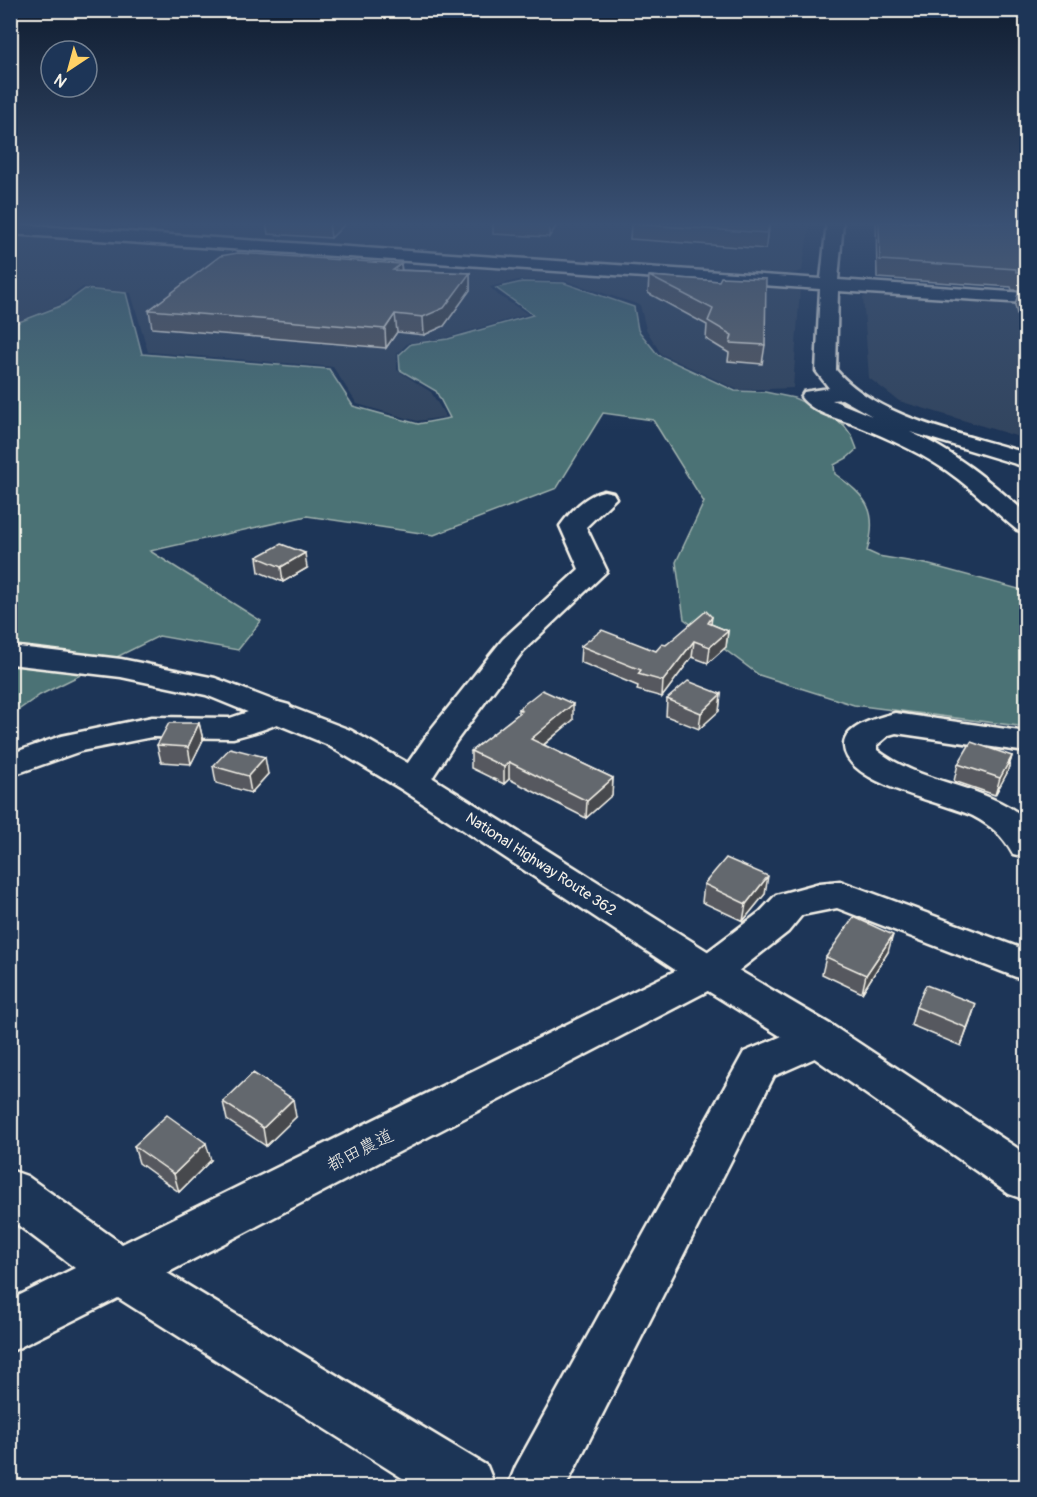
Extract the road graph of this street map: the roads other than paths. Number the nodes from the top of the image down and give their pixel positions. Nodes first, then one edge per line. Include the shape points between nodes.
1 (829, 292) edge
2 (940, 292) edge
3 (1026, 298) edge
4 (845, 392) junction
5 (1026, 460) edge
6 (604, 498) dead end
7 (1026, 525) edge
8 (10, 656) edge
9 (278, 712) junction
10 (1026, 742) edge
11 (10, 766) edge
12 (413, 781) junction
13 (1026, 845) edge
14 (1026, 966) edge
15 (709, 972) junction
16 (818, 1038) junction
17 (1026, 1179) edge
18 (10, 1191) edge
19 (120, 1272) junction
20 (10, 1327) edge
21 (450, 1482) edge
22 (536, 1486) edge

1 - 4 main road via 826,371
2 - 3 main road
4 - 5 main road via 899,420
4 - 7 main road via 812,397 931,452 966,473
6 - 12 main road via 573,526 593,571 513,645
8 - 9 main road, National Highway Route 362 via 121,668 215,687
9 - 11 main road via 233,728 152,727 73,743
9 - 12 main road, National Highway Route 362 via 338,737
10 - 13 main road via 895,723 878,728 860,742 861,754 883,770 988,810 1014,824
12 - 15 main road, National Highway Route 362
14 - 15 main road, 都田農道 via 840,894 789,905 774,922
15 - 16 main road, National Highway Route 362
15 - 19 main road, 都田農道
16 - 17 main road, National Highway Route 362
16 - 22 main road via 759,1064
18 - 19 main road
19 - 20 main road, 都田農道
19 - 21 main road

